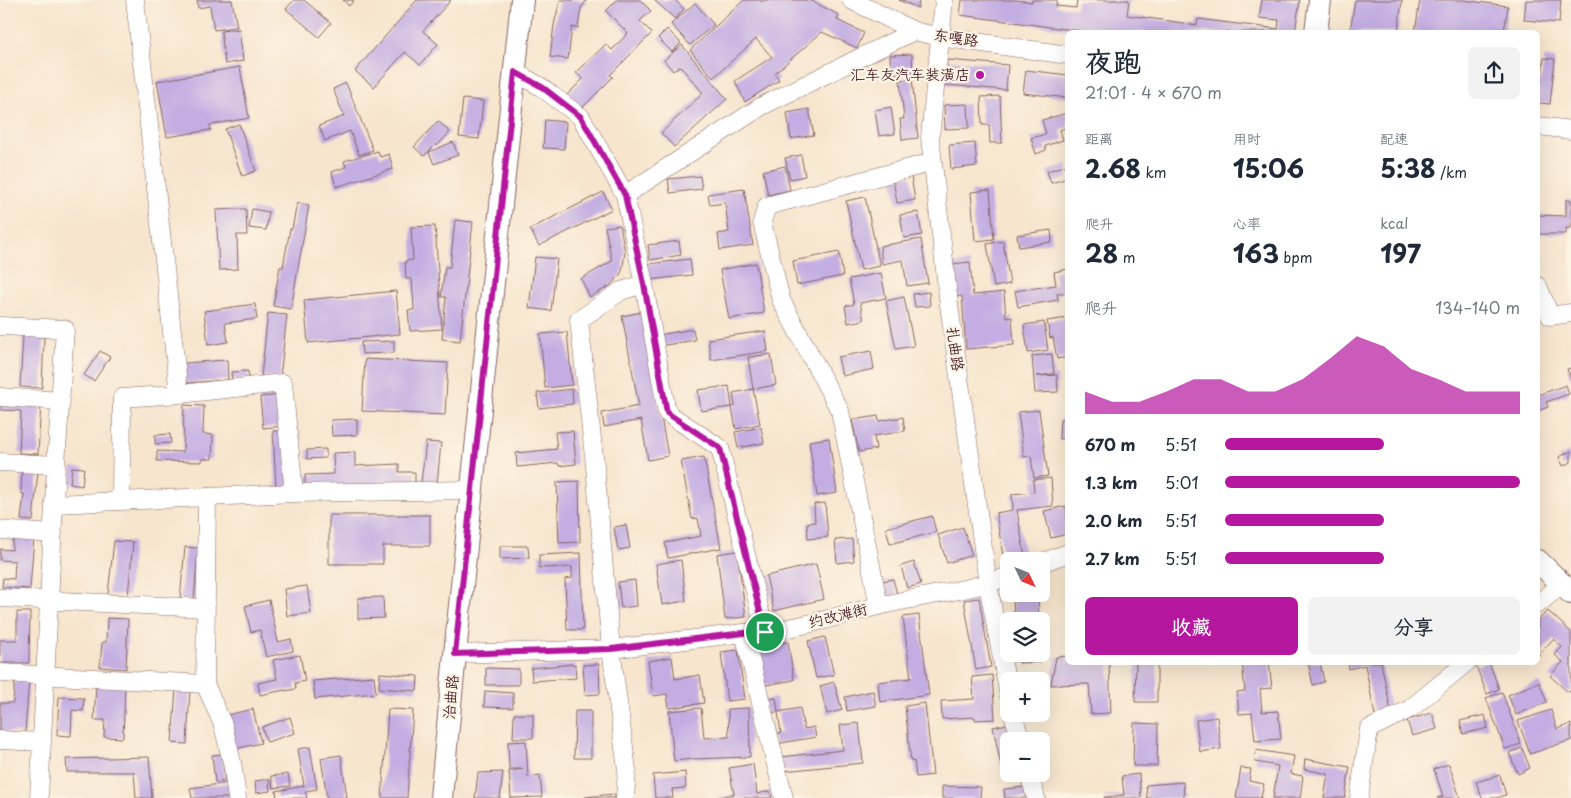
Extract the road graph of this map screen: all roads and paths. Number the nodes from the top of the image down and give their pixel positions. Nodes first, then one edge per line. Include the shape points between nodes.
1 (135, 0) edge
2 (522, 0) edge
3 (851, 0) edge
4 (944, 0) edge
5 (1320, 0) edge
6 (1316, 30) edge
7 (914, 31) junction
8 (940, 37) junction
9 (1065, 55) edge
10 (515, 72) junction
11 (1540, 126) edge
12 (1571, 130) edge
13 (933, 162) junction
14 (625, 195) junction
15 (644, 284) junction
16 (1540, 291) edge
17 (1571, 313) edge
18 (0, 326) edge
19 (179, 394) junction
20 (0, 397) edge
21 (61, 401) junction
22 (0, 462) edge
23 (56, 465) junction
24 (472, 490) junction
25 (294, 493) junction
26 (207, 497) junction
27 (121, 501) junction
28 (55, 504) junction
29 (0, 530) edge
30 (53, 534) junction
31 (1065, 554) edge
32 (1050, 560) edge
33 (1540, 563) edge
34 (1000, 579) edge
35 (988, 584) junction
36 (1566, 588) edge
37 (0, 598) edge
38 (50, 602) junction
39 (1540, 603) edge
40 (879, 606) junction
41 (205, 608) junction
42 (765, 632) junction
43 (744, 633) junction
44 (611, 649) junction
45 (455, 654) junction
46 (1463, 665) edge
47 (1004, 672) edge
48 (0, 673) edge
49 (45, 676) junction
50 (205, 684) junction
51 (0, 740) edge
52 (42, 742) junction
53 (1032, 782) edge
54 (39, 798) edge
55 (237, 798) edge
56 (441, 798) edge
57 (625, 798) edge
58 (784, 798) edge
59 (1036, 798) edge
60 (1360, 798) edge

1 - 19 street
2 - 10 main road, 治曲路
3 - 7 street, 东嘎路
4 - 8 street, 扎曲路
5 - 6 main road
7 - 8 street, 东嘎路
7 - 14 street via 762,106
8 - 9 street, 东嘎路
8 - 13 street, 扎曲路 via 930,138
10 - 14 street via 542,87 581,117
10 - 24 main road, 治曲路
11 - 12 street
13 - 35 street, 扎曲路 via 949,305
13 - 40 street via 767,206 762,222 781,300 840,410
14 - 15 street
15 - 42 street via 667,413 720,448
15 - 44 street via 621,291 579,320
16 - 17 street via 1550,316
18 - 21 street via 65,329
19 - 25 street via 283,382
19 - 27 street via 122,398
20 - 21 street
21 - 23 street
22 - 23 street
23 - 28 street
24 - 25 street
24 - 45 main road, 治曲路
25 - 26 street
26 - 27 street
26 - 41 street
27 - 28 street
28 - 30 street
29 - 30 street
30 - 38 street
31 - 32 street
33 - 36 main road
34 - 35 street, 约改滩街
35 - 40 street, 约改滩街
35 - 47 street, 扎曲路
36 - 39 street
37 - 38 street
38 - 41 street
38 - 49 street
40 - 42 street, 约改滩街
41 - 50 street
42 - 43 street, 约改滩街
43 - 44 street, 约改滩街
43 - 58 street
44 - 45 street, 约改滩街
44 - 57 street via 627,770
45 - 56 main road, 治曲路
46 - 60 street via 1410,710 1369,729
48 - 49 street
49 - 50 street
49 - 52 street
50 - 55 street via 223,725
51 - 52 street
52 - 54 street
53 - 59 street

